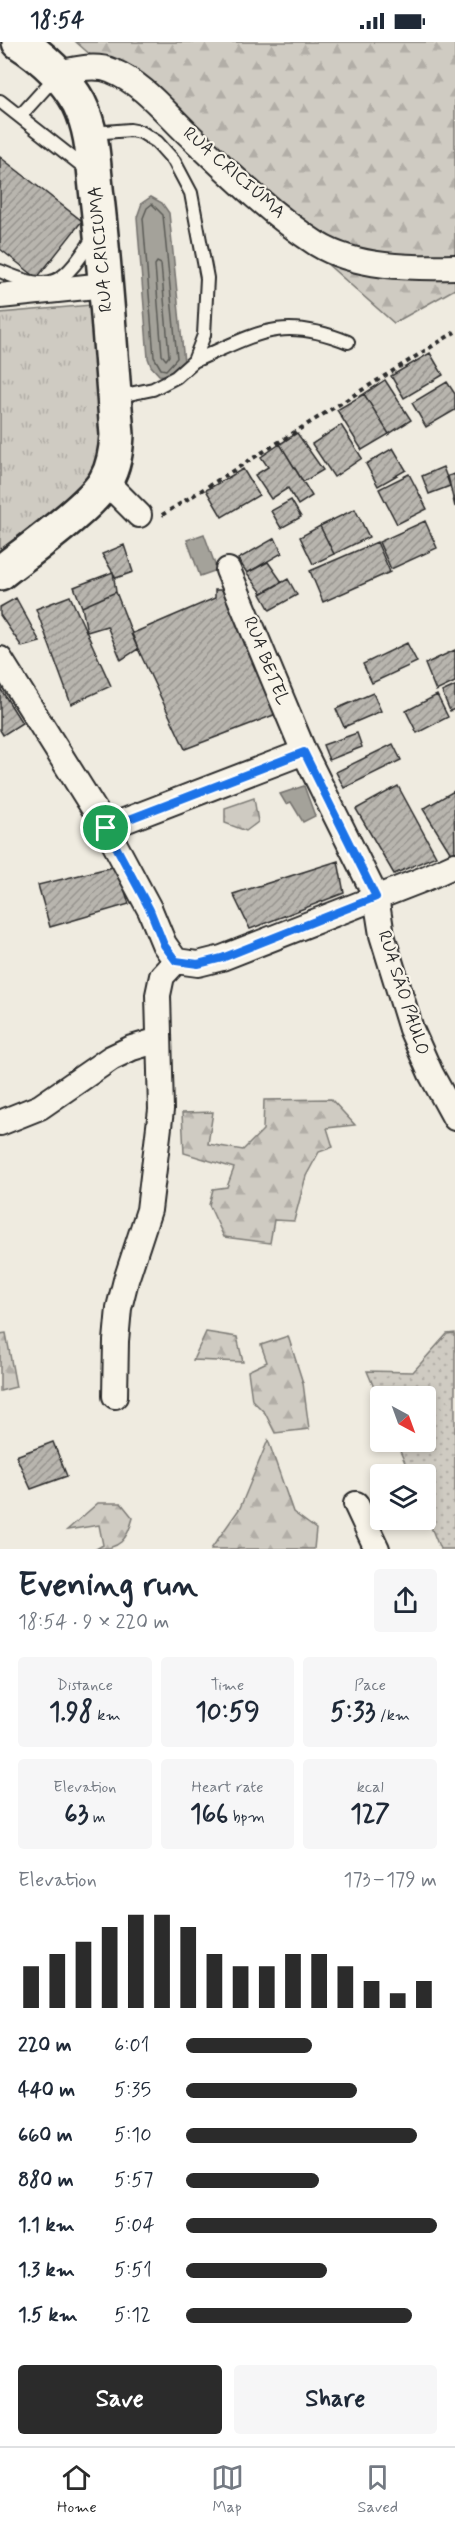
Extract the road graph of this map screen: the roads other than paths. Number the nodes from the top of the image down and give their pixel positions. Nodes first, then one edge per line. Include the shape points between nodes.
1 (19, 42) edge
2 (59, 73) junction
3 (0, 100) edge
4 (20, 116) junction
5 (91, 133) junction
6 (95, 176) junction
7 (101, 226) junction
8 (455, 267) edge
9 (0, 271) edge
10 (105, 285) junction
11 (0, 296) edge
12 (348, 342) dead end
13 (194, 361) junction
14 (114, 397) junction
15 (106, 482) junction
16 (139, 515) road end
17 (228, 570) dead end
18 (0, 573) edge
19 (0, 659) edge
20 (304, 752) junction
21 (106, 828) junction
22 (455, 864) edge
23 (376, 897) junction
24 (176, 961) junction
25 (159, 1040) junction
26 (455, 1118) edge
27 (0, 1124) edge
28 (116, 1396) dead end
29 (356, 1504) dead end
30 (376, 1549) edge

1 - 2 main road, RUA CRICIUMA
2 - 4 lane
2 - 5 main road, RUA CRICIUMA via 79,104
2 - 8 street, RUA CRICIÚMA via 84,68 110,70 134,82 247,190 318,244 362,261
3 - 4 lane
4 - 6 lane
5 - 6 main road, RUA CRICIUMA
5 - 13 lane via 130,130 157,141 174,161 191,193 207,278 204,335
6 - 7 main road, RUA CRICIUMA
7 - 9 lane via 62,279 40,284
7 - 10 main road, RUA CRICIUMA
10 - 11 street
10 - 14 main road, RUA CRICIUMA
12 - 13 lane via 323,332 277,328
13 - 14 lane via 153,390
14 - 15 main road, RUA CRICIUMA via 115,460
15 - 16 street
15 - 18 main road via 91,499
17 - 20 street, RUA BETEL
19 - 21 street
20 - 21 street
20 - 23 street, RUA BETEL
21 - 24 street via 150,910 164,945
22 - 23 street
23 - 24 street via 222,958 198,964
23 - 26 street, RUA SÃO PAULO via 382,935 411,1029
24 - 25 street via 162,976 158,995
25 - 27 street via 111,1058 40,1107
25 - 28 street via 161,1110 152,1188 119,1308
29 - 30 street

